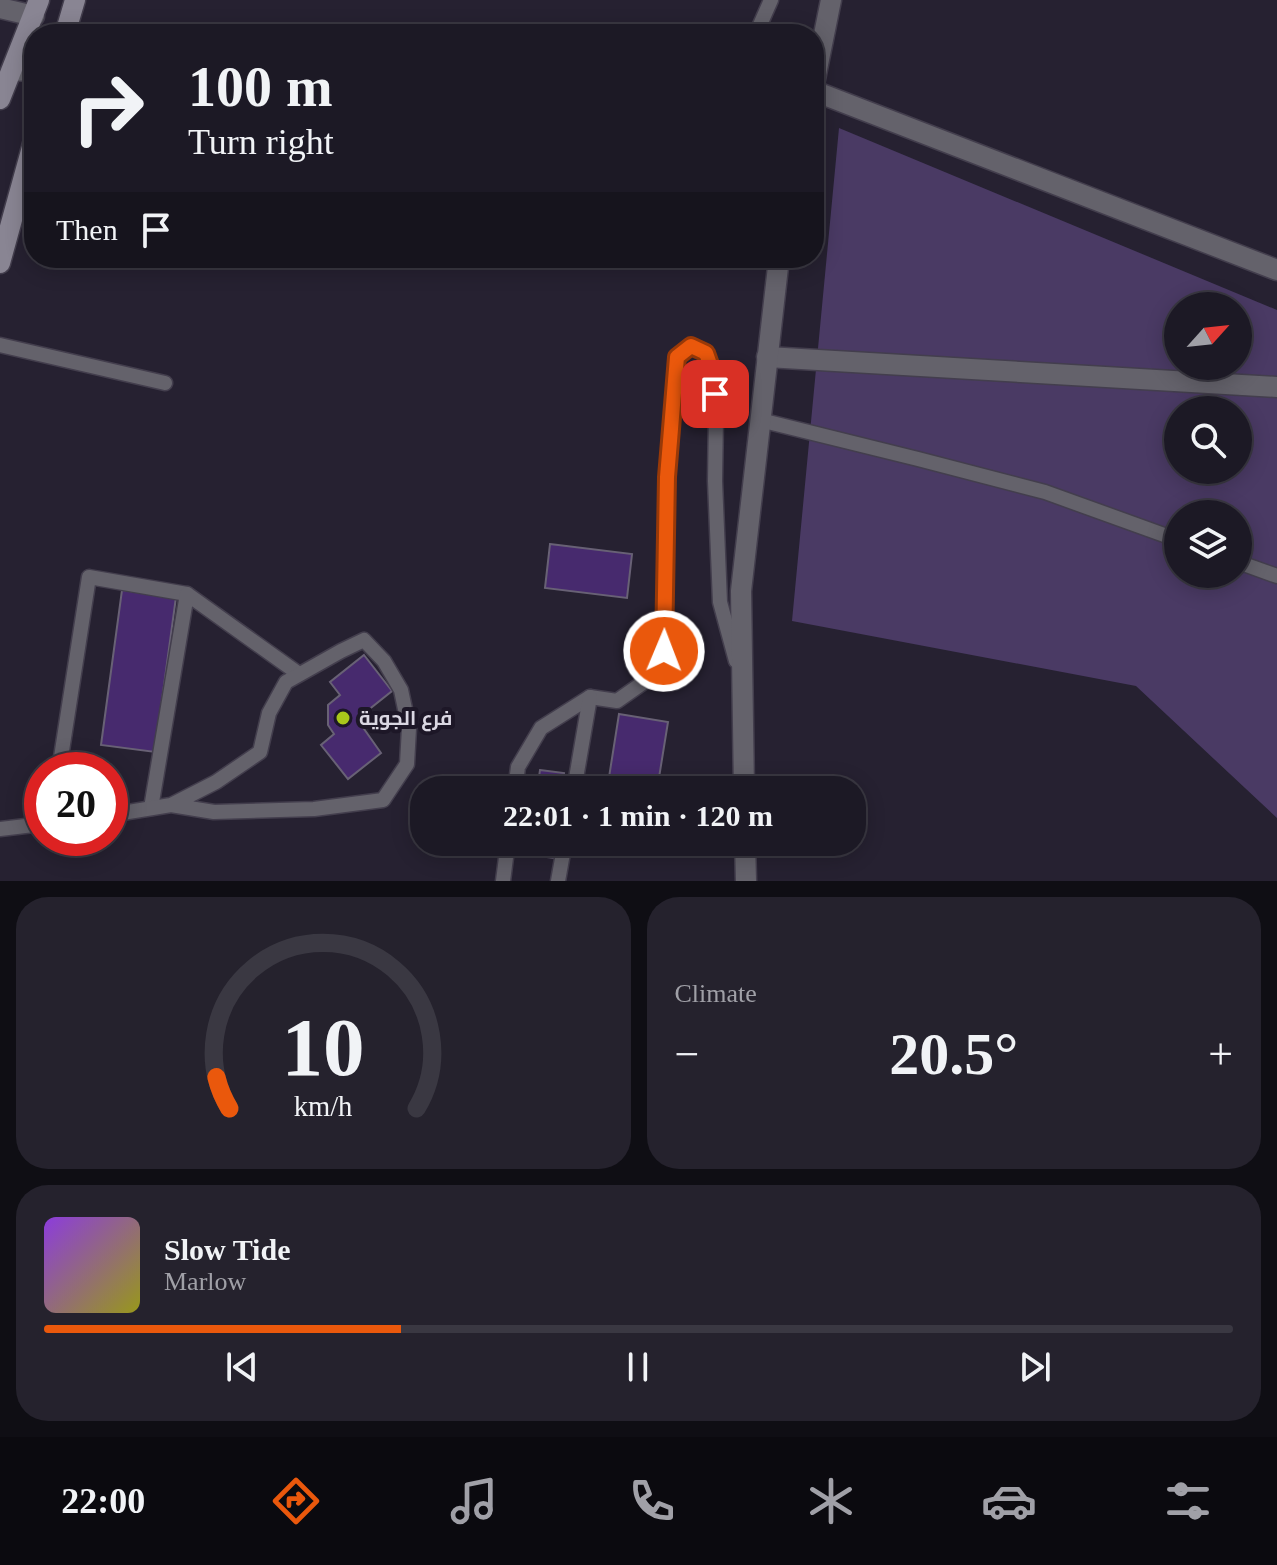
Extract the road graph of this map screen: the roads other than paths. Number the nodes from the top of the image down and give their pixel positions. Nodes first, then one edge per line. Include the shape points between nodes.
1 (75, 0) edge
2 (771, 0) edge
3 (831, 0) edge
4 (0, 8) edge
5 (36, 8) edge
6 (68, 24) edge
7 (760, 24) edge
8 (824, 35) edge
9 (24, 38) edge
10 (24, 73) edge
11 (10, 74) junction
12 (824, 95) edge
13 (0, 99) edge
14 (24, 176) edge
15 (0, 263) edge
16 (778, 268) edge
17 (1277, 270) edge
18 (0, 345) edge
19 (767, 357) junction
20 (165, 383) dead end
21 (1277, 387) edge
22 (760, 420) junction
23 (1164, 535) edge
24 (1252, 567) edge
25 (1277, 576) edge
26 (187, 594) junction
27 (299, 674) junction
28 (743, 684) junction
29 (590, 697) junction
30 (62, 752) edge
31 (517, 776) edge
32 (576, 776) edge
33 (744, 776) edge
34 (171, 805) junction
35 (151, 808) junction
36 (128, 812) edge
37 (24, 826) edge
38 (0, 829) edge
39 (506, 856) edge
40 (562, 856) edge
41 (745, 856) edge
42 (503, 881) edge
43 (558, 881) edge
44 (746, 881) edge

1 - 6 main road
2 - 7 lane
3 - 8 street
4 - 5 street
9 - 11 main road
10 - 11 lane
11 - 13 main road
12 - 17 street
14 - 15 main road
16 - 19 street
18 - 20 lane
19 - 21 street
19 - 22 street
22 - 23 lane via 1045,492
22 - 28 street via 741,591
24 - 25 lane
26 - 27 lane
26 - 30 lane via 89,577
26 - 35 lane
27 - 34 lane via 286,682 269,713 260,752
27 - 34 lane via 364,640 384,661 401,690 409,728 407,764 383,800 314,809 214,812
28 - 29 lane via 720,602 713,373 706,353 691,346 677,357 667,477 664,651 654,675 617,701
28 - 33 street
29 - 31 lane via 541,728
29 - 32 lane
34 - 35 lane
35 - 36 lane
37 - 38 lane
39 - 42 lane
40 - 43 lane
41 - 44 street

